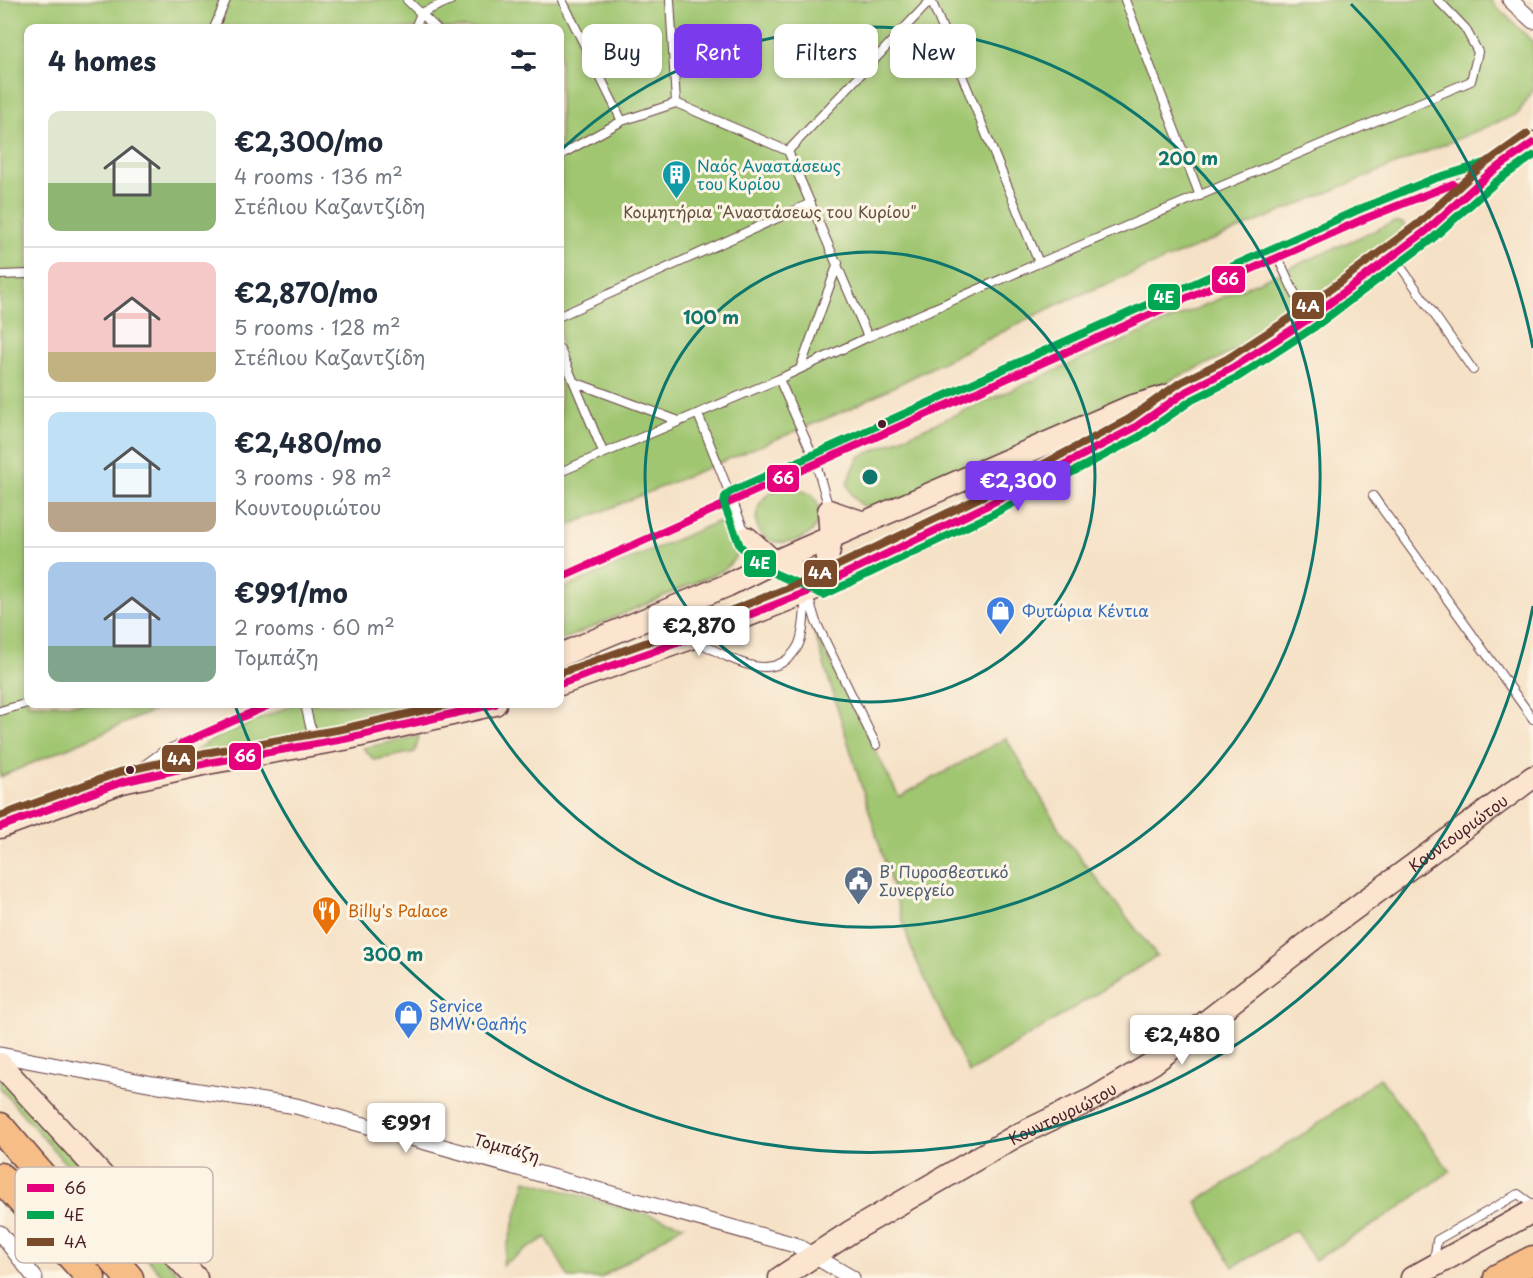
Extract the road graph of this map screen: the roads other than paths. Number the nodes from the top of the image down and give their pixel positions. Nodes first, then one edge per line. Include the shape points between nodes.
1 (226, 0) edge
2 (407, 0) edge
3 (451, 0) edge
4 (562, 0) edge
5 (670, 0) edge
6 (931, 0) edge
7 (1125, 0) edge
8 (1438, 0) edge
9 (1510, 0) edge
10 (421, 13) junction
11 (1533, 21) edge
12 (216, 24) edge
13 (417, 24) edge
14 (432, 24) edge
15 (676, 103) junction
16 (622, 122) junction
17 (1533, 143) edge
18 (564, 151) edge
19 (788, 151) junction
20 (1490, 173) junction
21 (1200, 196) junction
22 (811, 203) junction
23 (1393, 256) junction
24 (1278, 258) junction
25 (838, 263) junction
26 (1039, 263) junction
27 (24, 274) edge
28 (0, 275) edge
29 (564, 314) edge
30 (1307, 320) junction
31 (868, 337) junction
32 (564, 358) edge
33 (800, 369) junction
34 (1473, 370) dead end
35 (779, 379) junction
36 (574, 382) junction
37 (1187, 391) junction
38 (698, 414) junction
39 (679, 422) junction
40 (603, 452) junction
41 (816, 463) junction
42 (564, 470) edge
43 (1373, 496) dead end
44 (734, 502) junction
45 (829, 511) junction
46 (864, 523) junction
47 (747, 538) junction
48 (831, 539) junction
49 (774, 562) junction
50 (564, 576) edge
51 (728, 585) junction
52 (814, 589) junction
53 (691, 638) junction
54 (564, 654) edge
55 (564, 683) edge
56 (24, 704) edge
57 (262, 708) edge
58 (306, 708) edge
59 (451, 708) edge
60 (474, 708) edge
61 (0, 711) edge
62 (438, 715) junction
63 (1533, 718) edge
64 (323, 742) junction
65 (876, 745) dead end
66 (1533, 777) edge
67 (122, 782) junction
68 (0, 827) edge
69 (0, 1054) edge
70 (0, 1064) edge
71 (0, 1126) edge
72 (35, 1167) edge
73 (94, 1167) edge
74 (0, 1177) edge
75 (15, 1195) edge
76 (1533, 1205) edge
77 (1533, 1211) edge
78 (0, 1233) edge
79 (15, 1252) edge
80 (815, 1257) junction
81 (1533, 1260) edge
82 (23, 1263) edge
83 (62, 1263) edge
84 (77, 1263) edge
85 (116, 1263) edge
86 (182, 1263) edge
87 (1433, 1267) junction
88 (35, 1278) edge
89 (69, 1278) edge
90 (91, 1278) edge
91 (129, 1278) edge
92 (196, 1278) edge
93 (780, 1278) edge
94 (852, 1278) edge
95 (1412, 1278) edge
96 (1498, 1278) edge

1 - 12 lane
2 - 10 lane
3 - 10 lane
4 - 16 lane
5 - 15 lane
6 - 19 lane
6 - 26 lane
7 - 21 lane
8 - 21 lane via 1465,28 1478,52 1471,81
9 - 11 street
10 - 13 lane
10 - 14 lane
15 - 16 lane
15 - 19 lane
16 - 18 lane
17 - 20 main road
19 - 22 lane
20 - 23 main road
20 - 24 lane via 1399,204
21 - 26 lane
22 - 25 lane
22 - 29 lane
23 - 30 main road
23 - 34 lane
24 - 30 lane
24 - 41 lane
25 - 31 lane
25 - 33 lane
26 - 31 lane
27 - 28 lane
30 - 37 main road via 1232,368
31 - 33 lane
32 - 36 lane
33 - 35 lane
35 - 38 lane
35 - 41 lane
36 - 39 lane
36 - 40 lane
37 - 46 main road via 1130,407
37 - 52 main road via 1134,428 986,506
38 - 39 lane
38 - 44 lane
39 - 40 lane
40 - 42 lane
41 - 44 lane
41 - 45 lane
43 - 63 lane
44 - 47 lane
44 - 50 lane
45 - 46 main road
45 - 48 main road
46 - 48 main road
47 - 49 main road
47 - 51 main road via 744,564
48 - 49 main road
48 - 52 main road
49 - 51 main road
49 - 52 main road
51 - 54 main road
52 - 53 main road
52 - 53 lane via 797,647 779,663 749,667
52 - 65 lane via 816,622
53 - 55 main road
56 - 61 lane
57 - 67 lane via 162,752
58 - 64 lane via 310,726
59 - 62 main road
60 - 62 main road
62 - 64 main road
64 - 67 main road
66 - 80 main road, Κουντουριώτου via 1153,1063 1093,1099 1005,1142 852,1231
67 - 68 main road
69 - 80 street, Τομπάζη via 296,1106 769,1237 795,1245
70 - 73 main road
71 - 72 highway
74 - 75 highway
76 - 87 lane via 1518,1194 1437,1240
77 - 87 main road
78 - 79 street
80 - 93 main road, Κουντουριώτου
80 - 94 street, Τομπάζη
81 - 96 highway
82 - 88 street
83 - 89 highway
84 - 90 highway
85 - 91 highway
86 - 92 main road
87 - 95 main road

